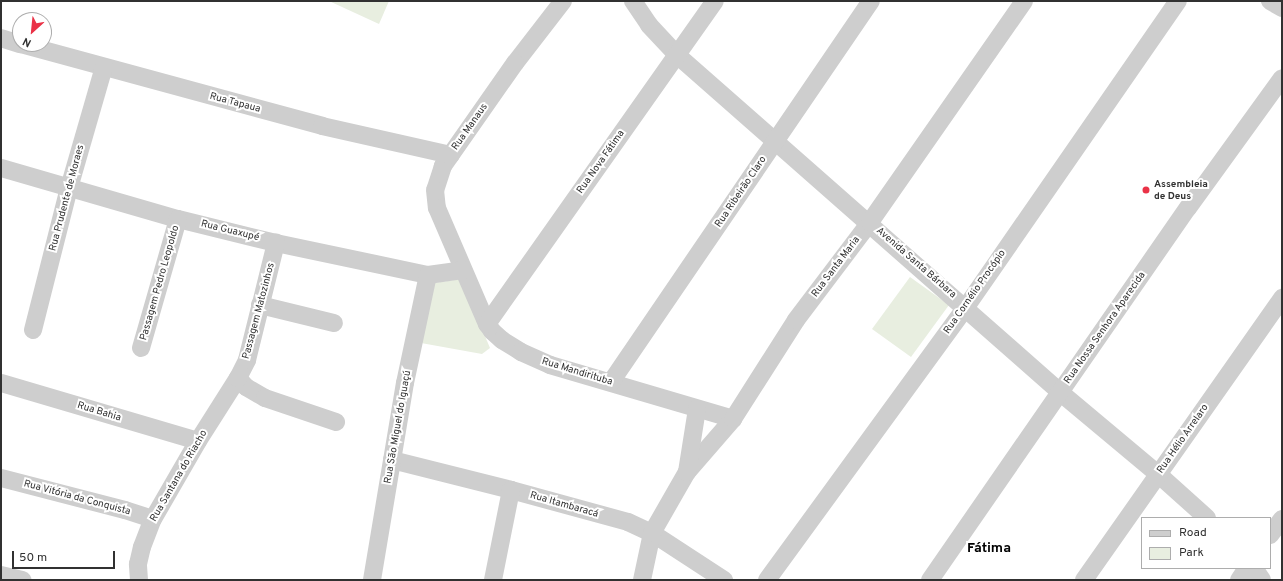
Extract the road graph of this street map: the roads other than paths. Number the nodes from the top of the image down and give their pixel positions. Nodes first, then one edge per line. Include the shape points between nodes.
1 (564, 1) edge
2 (633, 1) edge
3 (715, 1) edge
4 (871, 1) edge
5 (1024, 1) edge
6 (1178, 1) edge
7 (1270, 1) edge
8 (1282, 8) edge
9 (1, 38) edge
10 (12, 41) edge
11 (49, 52) edge
12 (677, 55) junction
13 (104, 67) junction
14 (1282, 78) edge
15 (776, 140) junction
16 (451, 155) junction
17 (1, 168) edge
18 (69, 188) junction
19 (178, 219) junction
20 (870, 222) junction
21 (276, 242) junction
22 (463, 270) junction
23 (428, 275) junction
24 (1282, 298) edge
25 (260, 305) junction
26 (966, 307) junction
27 (334, 323) dead end
28 (487, 324) junction
29 (34, 330) dead end
30 (141, 348) dead end
31 (238, 378) junction
32 (611, 382) junction
33 (1, 383) edge
34 (1061, 393) junction
35 (697, 410) junction
36 (733, 419) junction
37 (336, 422) dead end
38 (198, 441) junction
39 (392, 460) junction
40 (686, 472) junction
41 (1158, 474) junction
42 (1, 478) edge
43 (511, 490) junction
44 (1206, 517) edge
45 (153, 519) junction
46 (1282, 519) edge
47 (652, 533) junction
48 (1271, 534) edge
49 (1246, 569) edge
50 (1255, 569) edge
51 (1, 575) edge
52 (22, 580) edge
53 (141, 580) edge
54 (372, 580) edge
55 (493, 580) edge
56 (642, 580) edge
57 (724, 580) edge
58 (767, 580) edge
59 (930, 580) edge
60 (1084, 580) edge
61 (1239, 580) edge
62 (1262, 580) edge

1 - 16 street, Rua Manaus via 515,63
2 - 12 street, Avenida Santa Bárbara via 649,25
3 - 12 street, Rua Nova Fátima
4 - 15 street, Rua Ribeirão Claro
5 - 20 street, Rua Santa Maria
6 - 26 street, Rua Cornélio Procópio
7 - 8 street
9 - 10 street, Rua Tapaua
11 - 13 street, Rua Tapaua
12 - 15 street, Avenida Santa Bárbara
12 - 28 street, Rua Nova Fátima
13 - 16 street, Rua Tapaua via 322,126
13 - 18 street, Rua Prudente de Moraes
14 - 34 street, Rua Nossa Senhora Aparecida via 1188,208
15 - 20 street, Avenida Santa Bárbara
15 - 32 street, Rua Ribeirão Claro
16 - 22 street, Rua Manaus via 443,166 435,190 438,208
17 - 18 street, Rua Guaxupé
18 - 19 street, Rua Guaxupé
18 - 29 street, Rua Prudente de Moraes
19 - 21 street, Rua Guaxupé
19 - 30 street, Passagem Pedro Leopoldo
20 - 26 street, Avenida Santa Bárbara
20 - 36 street, Rua Santa Maria via 796,320
21 - 23 street, Rua Guaxupé
21 - 25 street, Passagem Matozinhos
22 - 23 street, Rua Guaxupé
22 - 28 street, Rua Mandirituba
23 - 39 street, Rua São Miguel do Iguaçú
24 - 41 street, Rua Hélio Arrelaro
25 - 27 street
25 - 31 street, Passagem Matozinhos via 252,342
26 - 34 street, Avenida Santa Bárbara
26 - 58 street, Rua Cornélio Procópio
28 - 32 street, Rua Mandirituba via 502,340 521,352 550,365
31 - 37 street via 246,387 265,398
31 - 38 street, Rua Santana do Riacho
32 - 35 street, Rua Mandirituba
33 - 38 street, Rua Bahia
34 - 41 street, Avenida Santa Bárbara
34 - 59 street, Rua Nossa Senhora Aparecida
35 - 36 street, Rua Mandirituba
35 - 40 street
36 - 40 street, Rua Santa Maria
38 - 45 street, Rua Santana do Riacho
39 - 43 street, Rua Itambaracá
39 - 54 street, Rua São Miguel do Iguaçú
40 - 47 street
41 - 44 street, Avenida Santa Bárbara
41 - 60 street, Rua Hélio Arrelaro
42 - 45 street, Rua Vitória da Conquista
43 - 47 street, Rua Itambaracá via 628,522
43 - 55 street
45 - 53 street, Rua Santana do Riacho via 138,564
46 - 48 street
47 - 56 street
47 - 57 street, Rua Itambaracá
49 - 61 street
50 - 62 street
51 - 52 street

